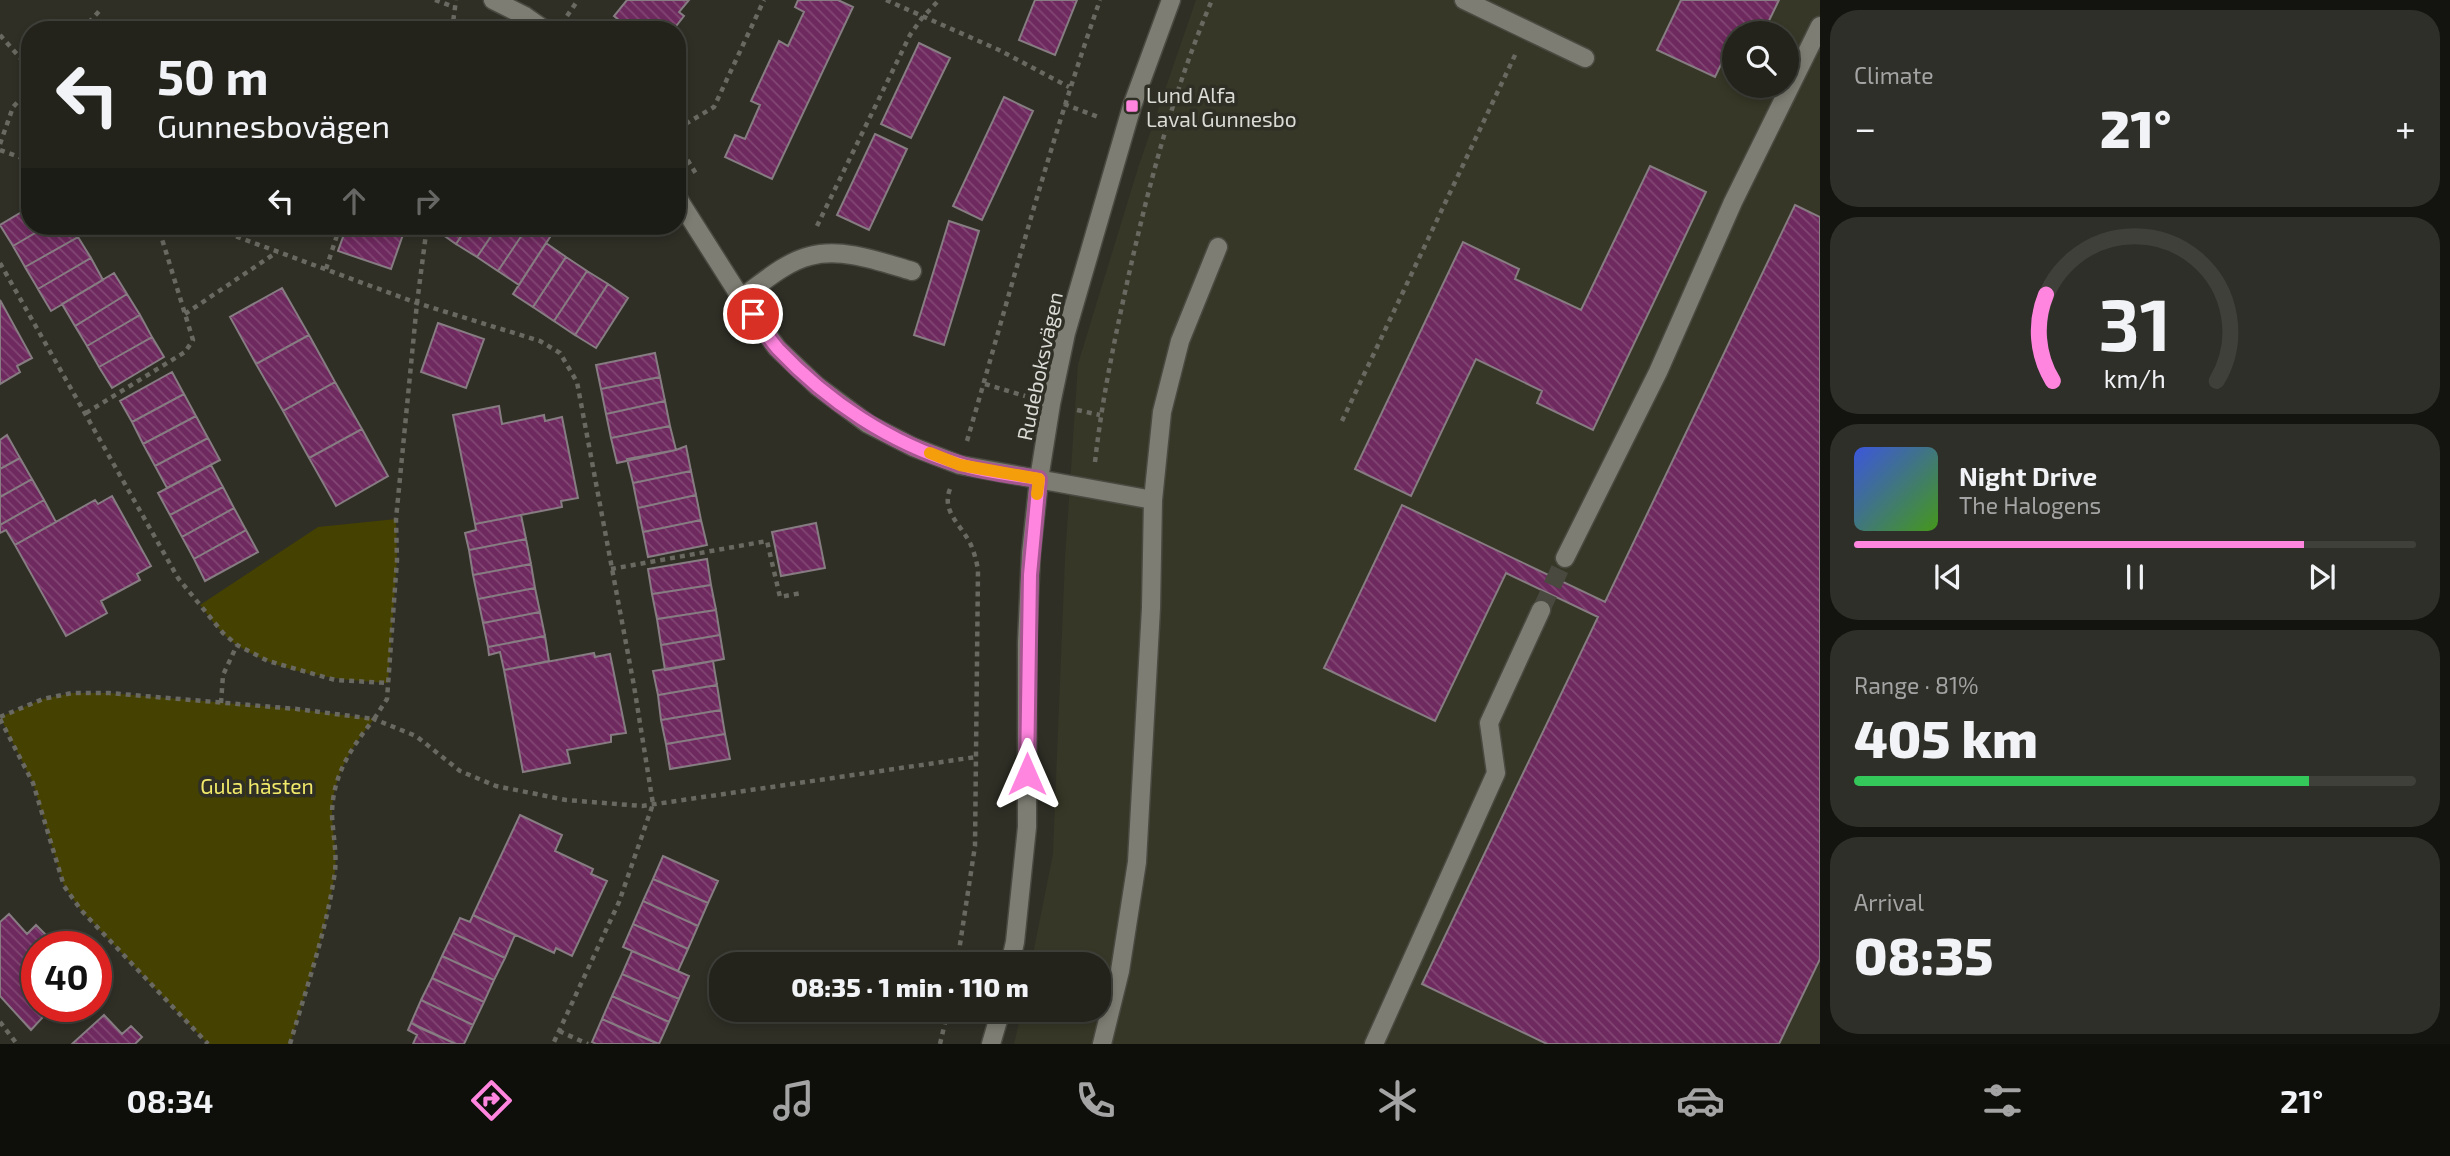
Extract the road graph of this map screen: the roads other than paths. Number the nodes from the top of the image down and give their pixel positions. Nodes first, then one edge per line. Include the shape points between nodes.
1 (494, 0) edge
2 (1171, 0) edge
3 (1464, 0) edge
4 (532, 21) edge
5 (1820, 26) edge
6 (1585, 58) dead end
7 (686, 211) edge
8 (1218, 247) dead end
9 (912, 271) dead end
10 (741, 298) junction
11 (1039, 479) junction
12 (1153, 500) junction
13 (1565, 558) tunnel mouth
14 (1541, 610) tunnel mouth
15 (1011, 952) edge
16 (997, 1022) edge
17 (1379, 1043) edge
18 (991, 1044) edge
19 (1102, 1044) edge

1 - 4 street
2 - 11 street, Rudeboksvägen via 1132,106 1066,333
3 - 6 street
5 - 13 street
7 - 10 street
8 - 12 street via 1177,352 1162,412
9 - 10 street via 840,254 811,255 786,266
10 - 11 street via 777,348 817,386 868,424 960,465
11 - 12 street
11 - 15 street, Rudeboksvägen via 1027,642 1027,827
12 - 19 street via 1137,862 1120,971
14 - 17 street via 1489,723 1496,773
16 - 18 street

